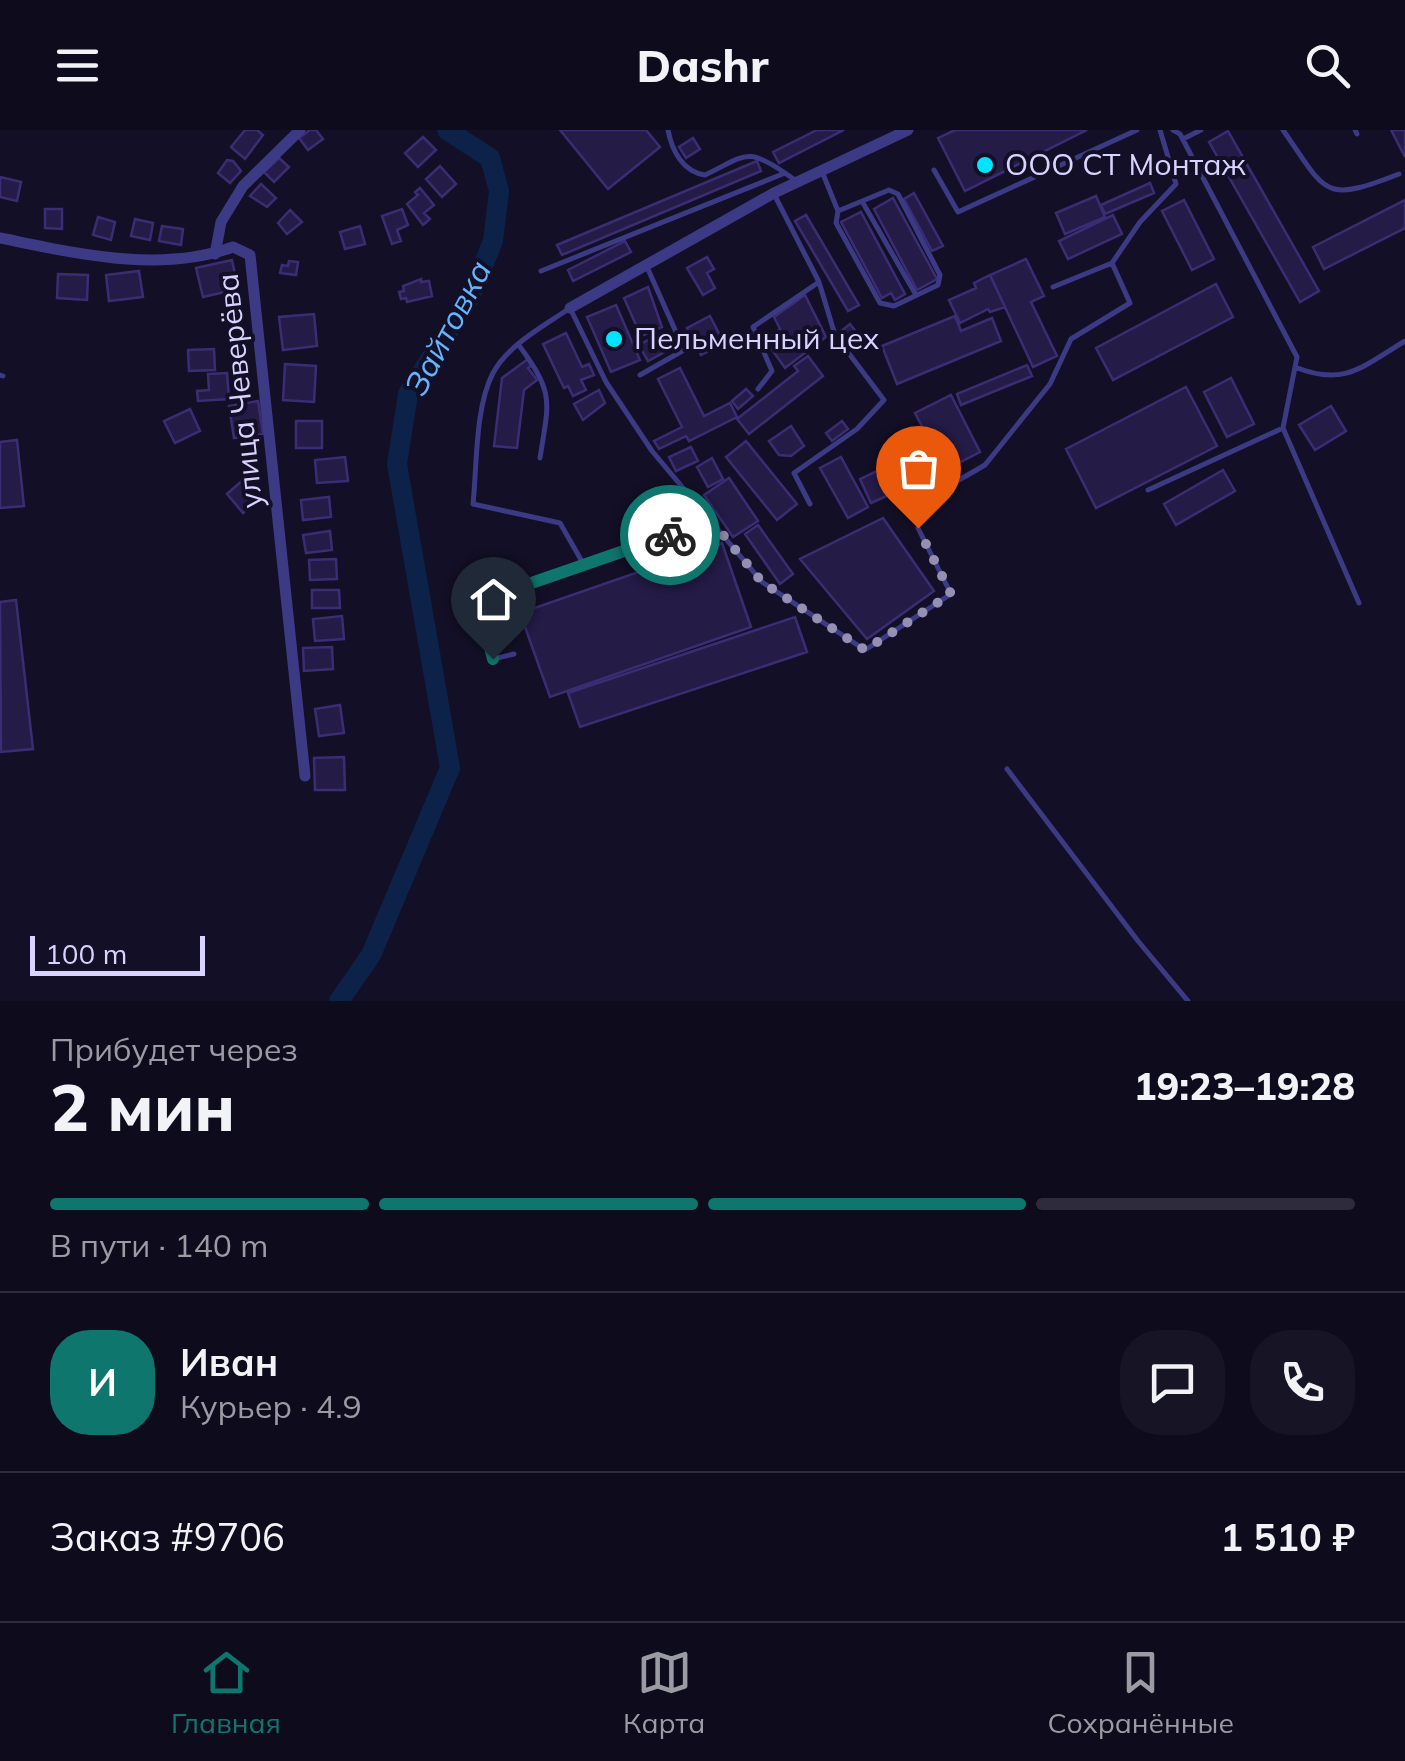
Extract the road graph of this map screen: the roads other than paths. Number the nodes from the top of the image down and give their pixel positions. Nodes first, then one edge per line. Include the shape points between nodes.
1 (300, 130) edge
2 (668, 130) edge
3 (908, 130) edge
4 (1137, 130) edge
5 (1160, 130) edge
6 (1173, 130) edge
7 (1201, 130) edge
8 (1282, 130) edge
9 (1182, 140) junction
10 (934, 170) dead end
11 (822, 171) junction
12 (785, 173) junction
13 (1399, 174) dead end
14 (798, 182) junction
15 (774, 193) junction
16 (862, 201) junction
17 (838, 211) junction
18 (0, 238) edge
19 (215, 254) junction
20 (1112, 263) junction
21 (646, 265) junction
22 (541, 271) dead end
23 (820, 282) junction
24 (1053, 287) dead end
25 (916, 296) junction
26 (570, 308) junction
27 (1405, 341) edge
28 (518, 344) junction
29 (1295, 366) junction
30 (640, 376) dead end
31 (758, 389) dead end
32 (1284, 428) junction
33 (540, 458) dead end
34 (959, 480) dead end
35 (1148, 490) dead end
36 (810, 504) dead end
37 (704, 512) junction
38 (918, 528) dead end
39 (584, 565) junction
40 (1359, 604) dead end
41 (514, 654) dead end
42 (1007, 770) dead end
43 (306, 776) dead end
44 (1188, 1001) edge

1 - 19 street via 243,186 221,222
2 - 12 lane via 671,146 698,174 747,154
3 - 11 street
4 - 10 lane via 958,212
5 - 20 lane via 1176,184
6 - 9 lane
7 - 9 lane
8 - 13 lane via 1329,189 1355,191
9 - 29 lane via 1297,357
11 - 14 street
11 - 17 lane
12 - 14 lane
12 - 22 lane
14 - 15 street
15 - 21 street
15 - 23 lane
16 - 17 lane
16 - 25 lane
16 - 25 lane via 889,190 898,194 940,275 938,285
17 - 25 lane via 836,223 880,303 894,306
18 - 19 street, улица Чеверёва via 152,260
19 - 43 street, улица Чеверёва via 234,247 250,255
20 - 24 lane
20 - 34 lane via 1130,303 1071,340 1050,384 985,465
21 - 26 street
21 - 30 lane via 684,350
23 - 31 lane via 753,327 772,371
23 - 36 lane via 834,335 884,400 858,429 794,473
26 - 28 lane
26 - 37 lane via 606,382
27 - 29 lane via 1343,376 1319,377
28 - 33 lane via 549,397
28 - 39 lane via 494,372 483,404 473,504 560,523
29 - 32 lane
32 - 35 lane
32 - 40 lane
37 - 38 lane via 762,582 865,650 951,594
37 - 39 lane via 673,534
39 - 41 lane via 497,595 482,616 493,659
42 - 44 lane

